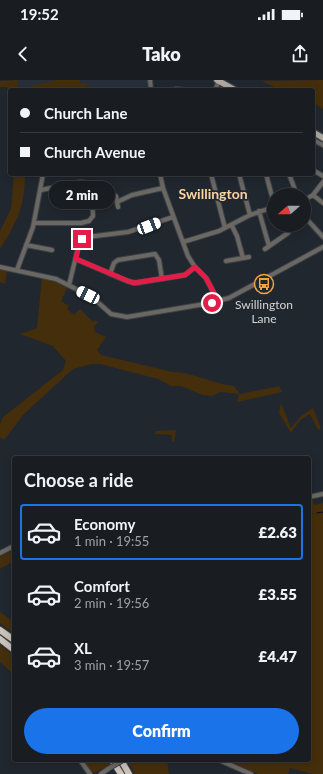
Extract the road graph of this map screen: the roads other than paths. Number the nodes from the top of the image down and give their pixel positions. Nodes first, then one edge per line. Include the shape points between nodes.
1 (218, 81) edge
2 (233, 88) edge
3 (43, 176) edge
4 (160, 176) edge
5 (210, 176) edge
6 (240, 176) edge
7 (266, 176) edge
8 (290, 176) edge
9 (323, 182) edge
10 (163, 188) junction
11 (270, 188) edge
12 (294, 188) edge
13 (41, 190) junction
14 (313, 195) joint
15 (116, 196) dead end
16 (323, 203) edge
17 (267, 208) edge
18 (258, 211) junction
19 (250, 215) junction
20 (173, 217) junction
21 (34, 223) junction
22 (311, 224) edge
23 (232, 226) junction
24 (226, 228) junction
25 (288, 233) dead end
26 (323, 237) edge
27 (183, 242) junction
28 (26, 245) junction
29 (269, 246) junction
30 (323, 247) edge
31 (265, 249) dead end
32 (52, 250) dead end
33 (249, 256) dead end
34 (243, 258) junction
35 (76, 259) junction
36 (226, 261) dead end
37 (0, 267) edge
38 (195, 267) junction
39 (17, 270) junction
40 (110, 274) junction
41 (162, 279) junction
42 (69, 285) junction
43 (218, 301) junction
44 (323, 494) edge
45 (311, 496) edge
46 (12, 547) edge
47 (0, 553) edge
48 (0, 630) edge
49 (0, 639) edge
50 (12, 639) edge
51 (12, 648) edge
52 (81, 762) edge
53 (113, 762) edge
54 (119, 762) edge
55 (123, 762) edge
56 (223, 762) edge
57 (90, 774) edge
58 (101, 774) edge
59 (121, 774) edge
60 (129, 774) edge
61 (250, 774) edge

1 - 2 main road
3 - 13 street
4 - 10 street
5 - 24 street
6 - 19 street
7 - 11 street
8 - 12 street
9 - 14 street
10 - 15 street via 132,195 117,204
10 - 20 street
13 - 21 street
13 - 21 street via 86,183 92,192 93,216 89,221 81,223
14 - 16 street
17 - 18 street
18 - 19 street
18 - 29 street
19 - 23 street
20 - 27 street
20 - 35 street via 128,232 84,238 79,244
21 - 28 street
22 - 26 street
23 - 24 street
23 - 34 street
24 - 27 street
25 - 29 street
27 - 38 street
28 - 32 street
28 - 39 street
29 - 31 street
30 - 43 street via 247,289
33 - 34 street
34 - 36 street
35 - 40 street
35 - 42 street
37 - 39 street
38 - 41 street via 185,275
38 - 43 street via 206,278
39 - 42 street via 52,278
40 - 41 street via 133,283
40 - 41 street via 118,260 155,254 159,260
42 - 43 street via 92,297 112,314 121,317 134,317
44 - 45 street
46 - 47 street
48 - 50 highway
49 - 51 highway
52 - 57 street
53 - 59 highway
54 - 58 street, bridge
55 - 60 highway
56 - 61 street

